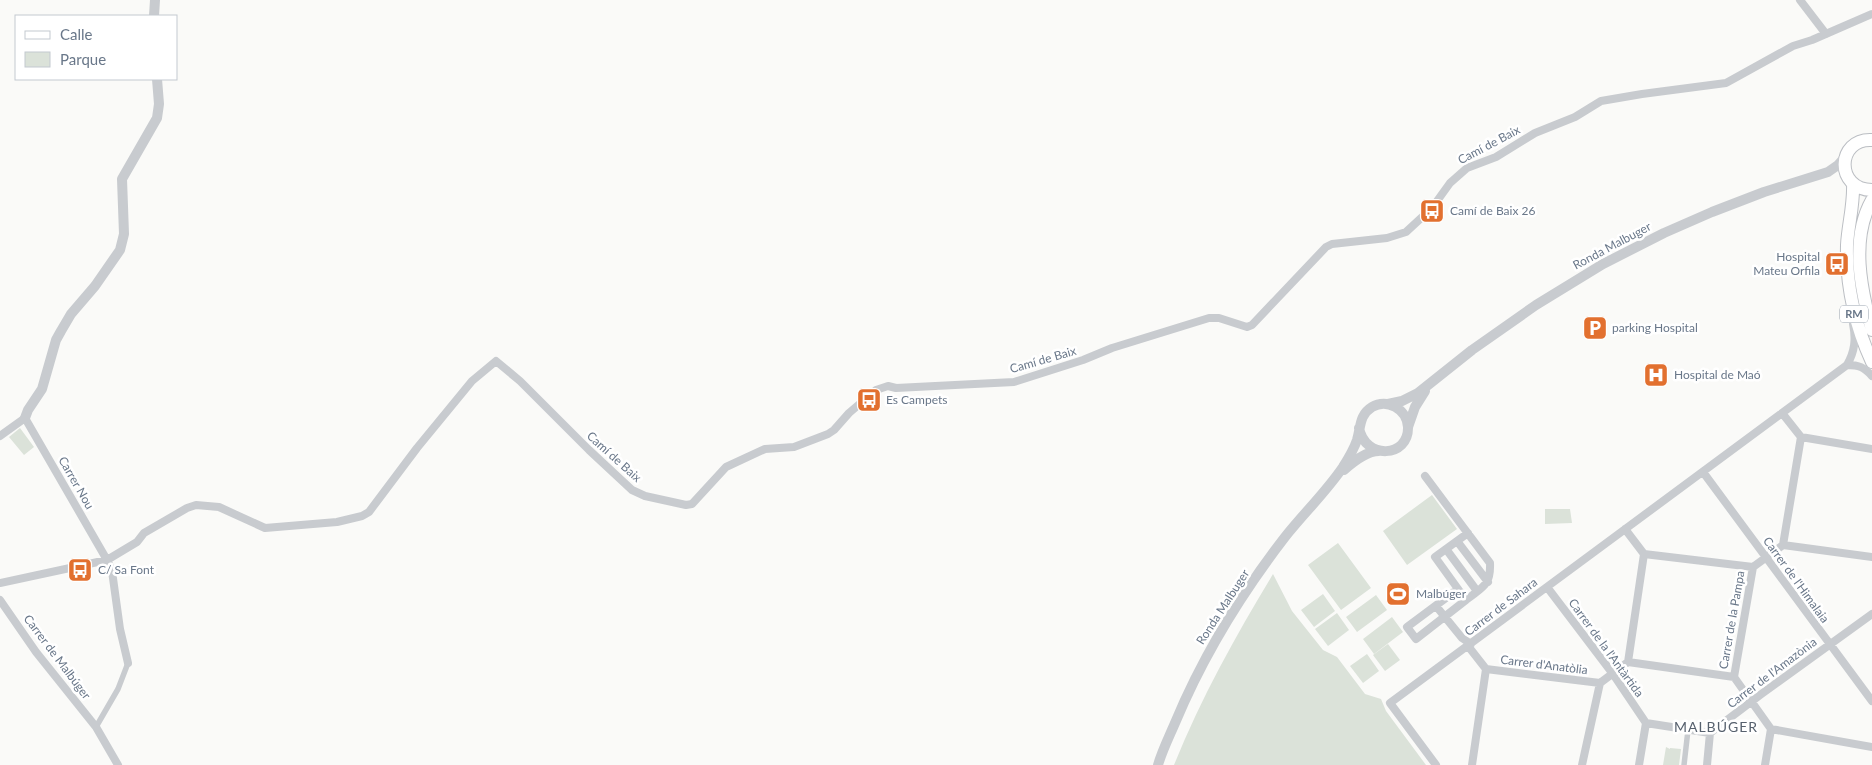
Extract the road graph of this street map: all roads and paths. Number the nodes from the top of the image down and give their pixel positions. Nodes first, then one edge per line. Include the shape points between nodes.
1 (155, 0) edge
2 (1800, 0) edge
3 (1872, 14) edge
4 (154, 15) edge
5 (1826, 34) junction
6 (157, 80) edge
7 (1872, 130) edge
8 (1867, 141) edge
9 (1846, 156) junction
10 (1828, 172) junction
11 (1851, 182) junction
12 (1872, 190) edge
13 (1872, 200) edge
14 (1853, 308) junction
15 (1872, 330) edge
16 (1872, 362) edge
17 (1847, 365) junction
18 (1872, 376) edge
19 (1430, 384) junction
20 (1387, 404) junction
21 (1782, 413) junction
22 (25, 418) junction
23 (1360, 428) junction
24 (1408, 428) junction
25 (0, 436) edge
26 (1801, 437) junction
27 (1872, 449) edge
28 (1379, 451) junction
29 (1702, 472) junction
30 (1426, 476) dead end
31 (1335, 477) junction
32 (1625, 530) junction
33 (1468, 533) junction
34 (1457, 541) junction
35 (1783, 544) junction
36 (1446, 549) junction
37 (1644, 554) junction
38 (1766, 557) junction
39 (1872, 557) edge
40 (107, 560) junction
41 (1752, 567) junction
42 (1488, 582) junction
43 (0, 583) edge
44 (1547, 587) junction
45 (1458, 590) junction
46 (1477, 591) junction
47 (0, 600) edge
48 (1466, 600) junction
49 (1436, 606) junction
50 (1872, 614) edge
51 (1445, 617) junction
52 (1830, 644) junction
53 (1467, 646) junction
54 (1628, 662) junction
55 (128, 663) joint
56 (1486, 669) junction
57 (1613, 674) junction
58 (1734, 677) junction
59 (1600, 683) junction
60 (1872, 701) edge
61 (1751, 702) junction
62 (1646, 723) junction
63 (96, 727) junction
64 (1688, 730) junction
65 (1771, 730) junction
66 (1710, 734) junction
67 (1872, 747) edge
68 (118, 765) edge
69 (1158, 765) edge
70 (1436, 765) edge
71 (1472, 765) edge
72 (1582, 765) edge
73 (1639, 765) edge
74 (1684, 765) edge
75 (1707, 765) edge
76 (1766, 765) edge

1 - 4 street
2 - 5 street
3 - 5 street, Camí de Baix
5 - 40 street, Camí de Baix via 1793,46 1726,83 1601,101 1575,117 1535,133 1496,157 1467,168 1406,232 1326,247 1252,325 1247,327 1209,318 1014,382 884,387 866,398 828,434 794,447 765,449 726,467 692,504 645,496 632,490 496,361 472,381 366,514 337,522 265,528 227,510 203,504 187,508 144,533 137,542
6 - 22 street via 157,118 122,179 124,234 120,250 61,331 42,390
7 - 8 main road
8 - 9 main road via 1854,145
9 - 10 street, Ronda Malbuger
9 - 11 main road, RM via 1844,170
10 - 11 street via 1842,174
10 - 19 street, Ronda Malbuger via 1712,212 1610,260 1536,305
11 - 12 main road via 1859,188
11 - 14 main road, RM via 1854,198 1849,221 1848,263
13 - 15 main road, RM via 1862,222 1860,268
14 - 16 main road, RM
14 - 17 street via 1855,343
17 - 18 street via 1859,365
17 - 21 street, Carrer de Sahara
19 - 20 street, Ronda Malbuger via 1407,399
19 - 24 street, Ronda Malbuger via 1418,400
20 - 23 street via 1375,405 1366,412
20 - 24 street via 1398,408 1406,418
21 - 26 street
21 - 29 street, Carrer de Sahara
22 - 25 street
22 - 40 street, Carrer Nou
23 - 28 street via 1368,446
23 - 31 street, Ronda Malbuger via 1355,446
24 - 28 street via 1405,440 1398,447
26 - 27 street
26 - 35 street
28 - 31 street, Ronda Malbuger via 1358,459
29 - 32 street, Carrer de Sahara
29 - 38 street, Carrer de l'Himalaia
30 - 33 street
31 - 69 street, Ronda Malbuger via 1284,538 1229,617 1192,683
32 - 37 street
32 - 44 street, Carrer de Sahara
33 - 34 street
33 - 42 street via 1490,563
34 - 36 street
34 - 42 street
35 - 38 street, Carrer de la Pampa
35 - 39 street
36 - 45 street via 1434,558
36 - 46 street
37 - 41 street, Carrer de la Pampa
37 - 54 street
38 - 41 street, Carrer de la Pampa
38 - 52 street, Carrer de l'Himalaia
40 - 43 street
40 - 55 street, Carrer Nou via 112,571
41 - 58 street, Carrer de la Pampa
42 - 46 street
44 - 53 street, Carrer de Sahara
44 - 57 street, Carrer de la l'Antàrtida
45 - 48 street
45 - 49 street
46 - 48 street
47 - 63 street, Carrer de Malbúger via 36,652
48 - 51 street
49 - 51 street
49 - 51 street via 1407,627 1416,639
50 - 52 street, Carrer de l'Amazònia
51 - 53 street
52 - 60 street, Carrer de l'Himalaia
52 - 61 street, Carrer de l'Amazònia
53 - 56 street, Carrer d'Anatòlia
53 - 70 street, Carrer de Sahara via 1390,703
54 - 57 street
54 - 58 street, Carrer de la Pampa
55 - 63 street via 118,689
56 - 59 street, Carrer d'Anatòlia
56 - 71 street, Carrer d'Anatòlia
57 - 59 street, Carrer d'Anatòlia
57 - 62 street, Carrer de la l'Antàrtida
58 - 61 street, Carrer de la Pampa
59 - 72 street, Carrer d'Anatòlia
61 - 65 street, Carrer de la Pampa
61 - 66 street, Carrer de l'Amazònia
62 - 64 street
62 - 73 street
63 - 68 street, Carrer de Malbúger
64 - 66 street
64 - 74 street
65 - 67 street
65 - 76 street
66 - 75 street

